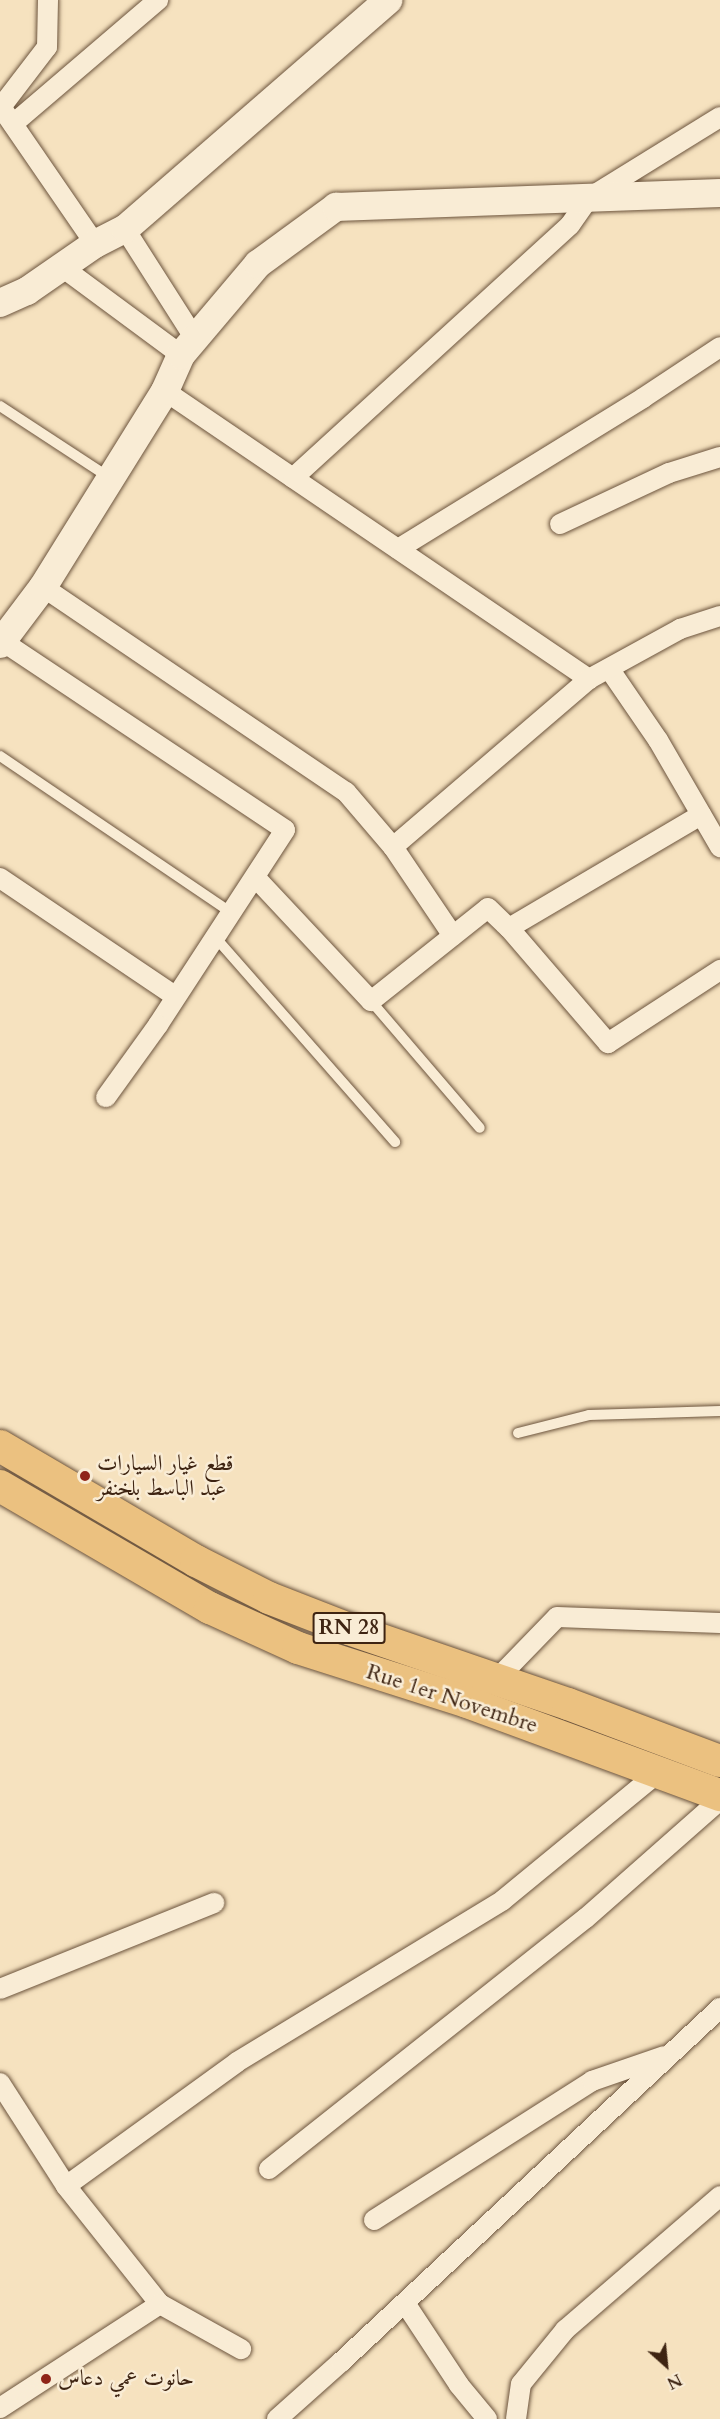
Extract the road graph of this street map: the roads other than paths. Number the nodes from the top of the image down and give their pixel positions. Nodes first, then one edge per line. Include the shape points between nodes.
1 (48, 0) edge
2 (158, 0) edge
3 (388, 0) edge
4 (1, 106) edge
5 (720, 117) edge
6 (13, 124) junction
7 (720, 193) edge
8 (589, 198) junction
9 (125, 229) junction
10 (95, 244) junction
11 (62, 267) junction
12 (0, 303) edge
13 (720, 346) edge
14 (188, 347) junction
15 (165, 391) junction
16 (0, 406) edge
17 (720, 457) edge
18 (111, 478) junction
19 (293, 478) junction
20 (560, 524) dead end
21 (398, 549) junction
22 (43, 587) junction
23 (720, 616) edge
24 (1, 643) edge
25 (610, 670) junction
26 (589, 679) junction
27 (0, 756) edge
28 (701, 814) junction
29 (393, 847) junction
30 (720, 847) edge
31 (255, 877) junction
32 (0, 878) edge
33 (232, 913) junction
34 (509, 928) junction
35 (453, 936) junction
36 (215, 937) junction
37 (720, 970) edge
38 (175, 996) junction
39 (371, 1001) junction
40 (106, 1097) dead end
41 (480, 1128) dead end
42 (395, 1142) dead end
43 (720, 1411) edge
44 (518, 1433) dead end
45 (0, 1446) edge
46 (0, 1486) edge
47 (720, 1623) edge
48 (497, 1679) junction
49 (720, 1761) edge
50 (659, 1772) junction
51 (720, 1795) edge
52 (720, 1800) edge
53 (214, 1903) dead end
54 (0, 1989) edge
55 (720, 2008) edge
56 (672, 2053) junction
57 (0, 2083) edge
58 (268, 2169) dead end
59 (66, 2186) junction
60 (720, 2196) edge
61 (375, 2220) dead end
62 (405, 2302) junction
63 (160, 2304) junction
64 (241, 2349) dead end
65 (0, 2408) edge
66 (277, 2419) edge
67 (487, 2419) edge
68 (516, 2419) edge

1 - 4 street via 47,46
2 - 6 street
3 - 9 street
4 - 6 street
5 - 8 street
6 - 10 street
7 - 8 street
8 - 14 street via 336,207 258,264
8 - 19 street via 570,225
9 - 10 street
9 - 14 street
10 - 11 street
11 - 12 street via 27,291
11 - 14 street
13 - 21 street
14 - 15 street
15 - 18 street
15 - 19 street
16 - 18 lane
17 - 20 street via 669,473
18 - 22 street
19 - 21 street
21 - 26 street
22 - 24 street
22 - 29 street via 346,792
23 - 25 street via 680,629
24 - 31 street via 285,830
25 - 26 street
25 - 28 street via 658,740
26 - 29 street
27 - 33 lane
28 - 30 street
28 - 34 street
29 - 35 street
31 - 33 street
31 - 39 street
32 - 38 street
33 - 36 street
34 - 35 street via 488,908
34 - 37 street via 608,1043
35 - 39 street
36 - 38 street
36 - 42 lane
38 - 40 street
39 - 41 lane
43 - 44 lane via 590,1415
45 - 48 main road, RN 28 via 196,1561 269,1598
46 - 50 main road, Rue 1er Novembre / RN 28 via 210,1608 298,1648 478,1706
47 - 48 street via 557,1617
48 - 49 main road, RN 28
50 - 51 main road, Rue 1er Novembre / RN 28
50 - 59 street via 503,1900 237,2062
52 - 58 street via 586,1918
53 - 54 street
55 - 56 street
56 - 61 street via 591,2081
56 - 62 street
57 - 59 street
59 - 63 street
60 - 68 street via 566,2330 521,2384
62 - 66 street
62 - 67 street via 459,2385
63 - 64 street
63 - 65 street

